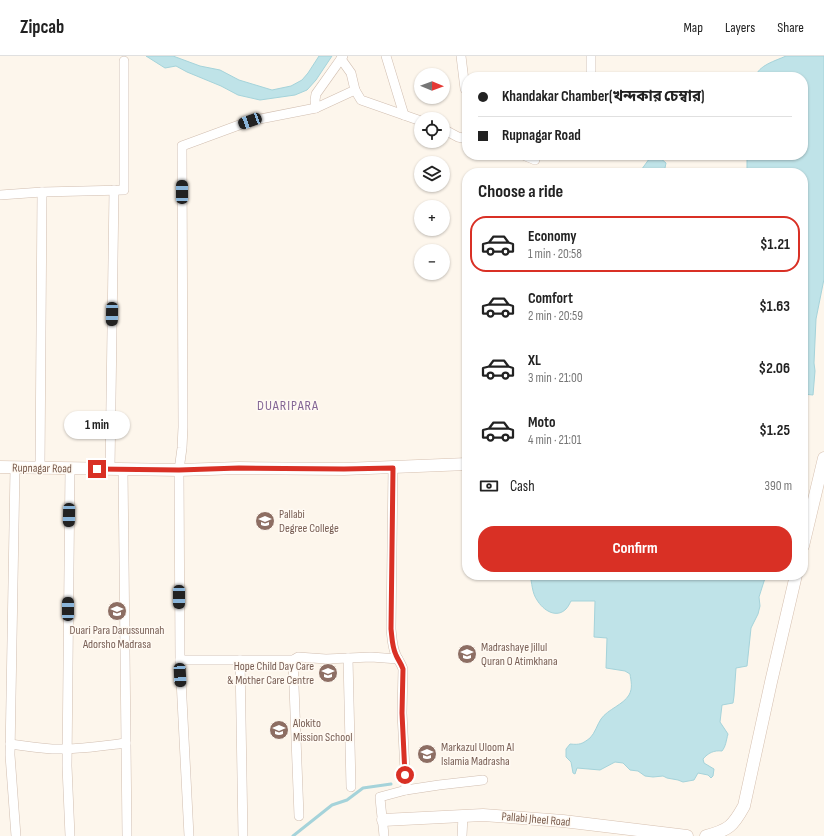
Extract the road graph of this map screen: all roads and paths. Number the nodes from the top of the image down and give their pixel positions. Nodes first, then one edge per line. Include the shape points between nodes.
1 (386, 56) edge
2 (461, 56) edge
3 (592, 56) edge
4 (342, 58) edge
5 (124, 61) dead end
6 (463, 72) edge
7 (591, 72) edge
8 (355, 90) junction
9 (316, 108) junction
10 (404, 115) junction
11 (414, 119) edge
12 (450, 133) edge
13 (462, 138) edge
14 (114, 190) junction
15 (42, 192) junction
16 (0, 195) edge
17 (824, 458) edge
18 (462, 464) edge
19 (0, 467) edge
20 (15, 468) junction
21 (40, 468) junction
22 (70, 468) junction
23 (393, 468) junction
24 (110, 469) junction
25 (123, 469) junction
26 (179, 470) junction
27 (808, 525) edge
28 (795, 580) edge
29 (348, 658) junction
30 (398, 659) junction
31 (180, 660) junction
32 (240, 660) junction
33 (293, 660) junction
34 (126, 743) junction
35 (10, 744) junction
36 (67, 749) junction
37 (483, 780) dead end
38 (351, 787) dead end
39 (406, 790) junction
40 (299, 816) dead end
41 (463, 816) junction
42 (383, 820) junction
43 (127, 835) edge
44 (16, 836) edge
45 (70, 836) edge
46 (189, 836) edge
47 (243, 836) edge
48 (384, 836) edge
49 (462, 836) edge
50 (679, 836) edge
51 (687, 836) edge
52 (706, 836) edge

1 - 10 street
2 - 6 street
3 - 7 street
4 - 8 street via 351,73
4 - 9 street via 316,94
5 - 14 street via 124,190
8 - 9 street
8 - 10 street via 361,100
9 - 26 street via 250,121 182,146 183,427
10 - 11 street
12 - 13 street
14 - 15 street
14 - 24 street
15 - 16 street
15 - 21 street
17 - 27 street
18 - 23 street, Rupnagar Road
19 - 20 street, Rupnagar Road
20 - 21 street, Rupnagar Road
20 - 35 street
21 - 22 street, Rupnagar Road
22 - 24 street, Rupnagar Road
22 - 36 street
23 - 26 street, Rupnagar Road
23 - 30 street via 391,629
24 - 25 street, Rupnagar Road
25 - 26 street, Rupnagar Road
25 - 34 street
26 - 31 street
28 - 52 street via 744,806 730,827
29 - 30 street
29 - 33 street via 298,657
29 - 38 street
30 - 39 street via 403,669 402,713
31 - 32 street
31 - 46 street
32 - 33 street
32 - 47 street
33 - 40 street
34 - 36 street
34 - 43 street
35 - 36 street
35 - 44 street
36 - 45 street
37 - 39 street
39 - 42 street via 380,798
41 - 42 street, Pallabi Jheel Road
41 - 49 street
41 - 50 street, Pallabi Jheel Road via 563,821
42 - 48 street
50 - 51 street, Pallabi Jheel Road

